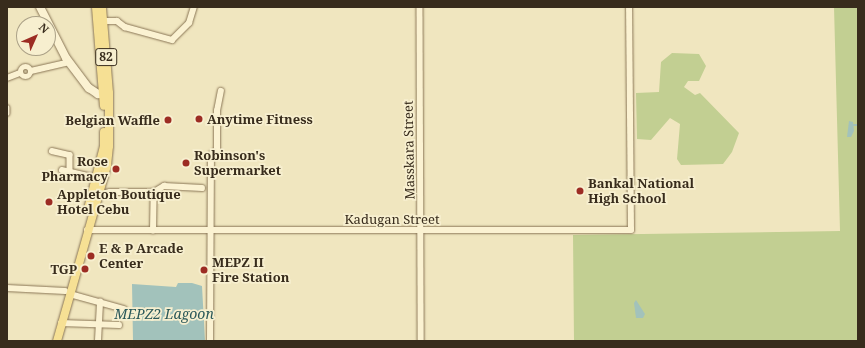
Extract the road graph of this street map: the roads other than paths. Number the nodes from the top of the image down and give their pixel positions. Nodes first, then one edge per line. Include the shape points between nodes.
1 (40, 7) edge
2 (96, 7) edge
3 (102, 7) edge
4 (194, 7) edge
5 (420, 7) edge
6 (630, 7) edge
7 (103, 21) junction
8 (67, 60) junction
9 (7, 78) edge
10 (221, 90) dead end
11 (106, 94) junction
12 (7, 108) edge
13 (7, 113) edge
14 (52, 151) dead end
15 (62, 170) dead end
16 (70, 172) junction
17 (99, 181) junction
18 (202, 188) dead end
19 (110, 192) junction
20 (154, 192) junction
21 (98, 195) junction
22 (87, 230) junction
23 (421, 230) junction
24 (153, 231) junction
25 (211, 231) junction
26 (7, 288) edge
27 (68, 293) junction
28 (100, 302) junction
29 (124, 309) dead end
30 (61, 323) junction
31 (99, 325) junction
32 (119, 325) dead end
33 (57, 341) edge
34 (98, 341) edge
35 (210, 341) edge
36 (421, 341) edge

1 - 8 street
2 - 11 main road, 82
3 - 7 main road, 82
4 - 7 street via 189,23 172,40 126,27 112,20
5 - 23 street, Masskara Street
6 - 23 street, Kadugan Street via 631,230
7 - 11 main road, 82
8 - 9 street via 31,71 28,77 20,73
8 - 11 street via 89,88
10 - 25 street via 217,111 217,150 211,155
11 - 17 main road, 82 via 109,146
12 - 13 street
14 - 16 street via 70,155
15 - 16 street
16 - 17 street
17 - 19 street
17 - 21 main road, 82
17 - 27 main road, 82
18 - 20 street via 164,186
19 - 20 street
19 - 21 street
20 - 24 street
21 - 22 main road, 82
22 - 24 street, Kadugan Street
22 - 27 main road, 82
23 - 25 street, Kadugan Street
23 - 36 street, Masskara Street
24 - 25 street, Kadugan Street
25 - 35 street
26 - 27 street
27 - 28 street
27 - 30 main road, 82
28 - 29 street
28 - 31 street
30 - 31 street
30 - 33 main road, 82
31 - 32 street
31 - 34 street

